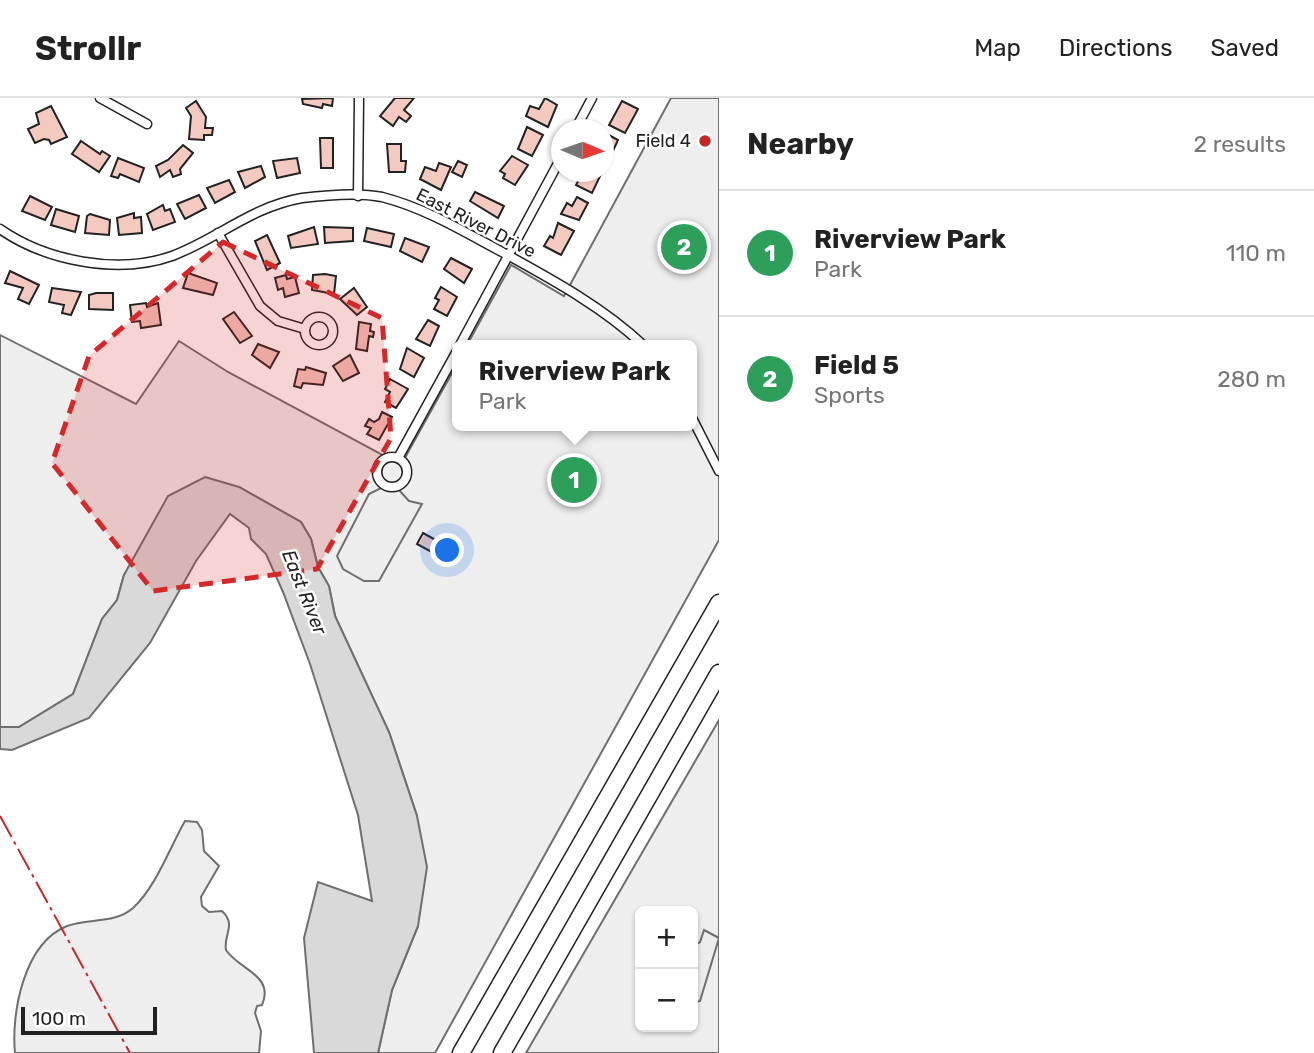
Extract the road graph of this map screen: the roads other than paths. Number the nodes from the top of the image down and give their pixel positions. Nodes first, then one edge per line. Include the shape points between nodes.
1 (100, 98) edge
2 (359, 98) edge
3 (592, 98) edge
4 (581, 119) edge
5 (147, 124) dead end
6 (551, 176) edge
7 (358, 196) junction
8 (0, 229) edge
9 (218, 233) junction
10 (508, 256) junction
11 (305, 329) dead end
12 (463, 340) edge
13 (637, 340) edge
14 (452, 360) edge
15 (697, 428) edge
16 (398, 458) dead end
17 (719, 471) edge
18 (719, 603) edge
19 (719, 673) edge
20 (461, 1053) edge
21 (502, 1053) edge

1 - 5 street
2 - 7 street
3 - 4 street
6 - 10 street
7 - 9 street, East River Drive via 276,203
7 - 10 street, East River Drive via 416,207
8 - 9 street, East River Drive via 28,247 57,256 121,263 172,256
9 - 11 street via 260,306 278,321
10 - 12 street
10 - 13 street, East River Drive via 602,312
14 - 16 street
15 - 17 street
18 - 20 highway
19 - 21 highway

